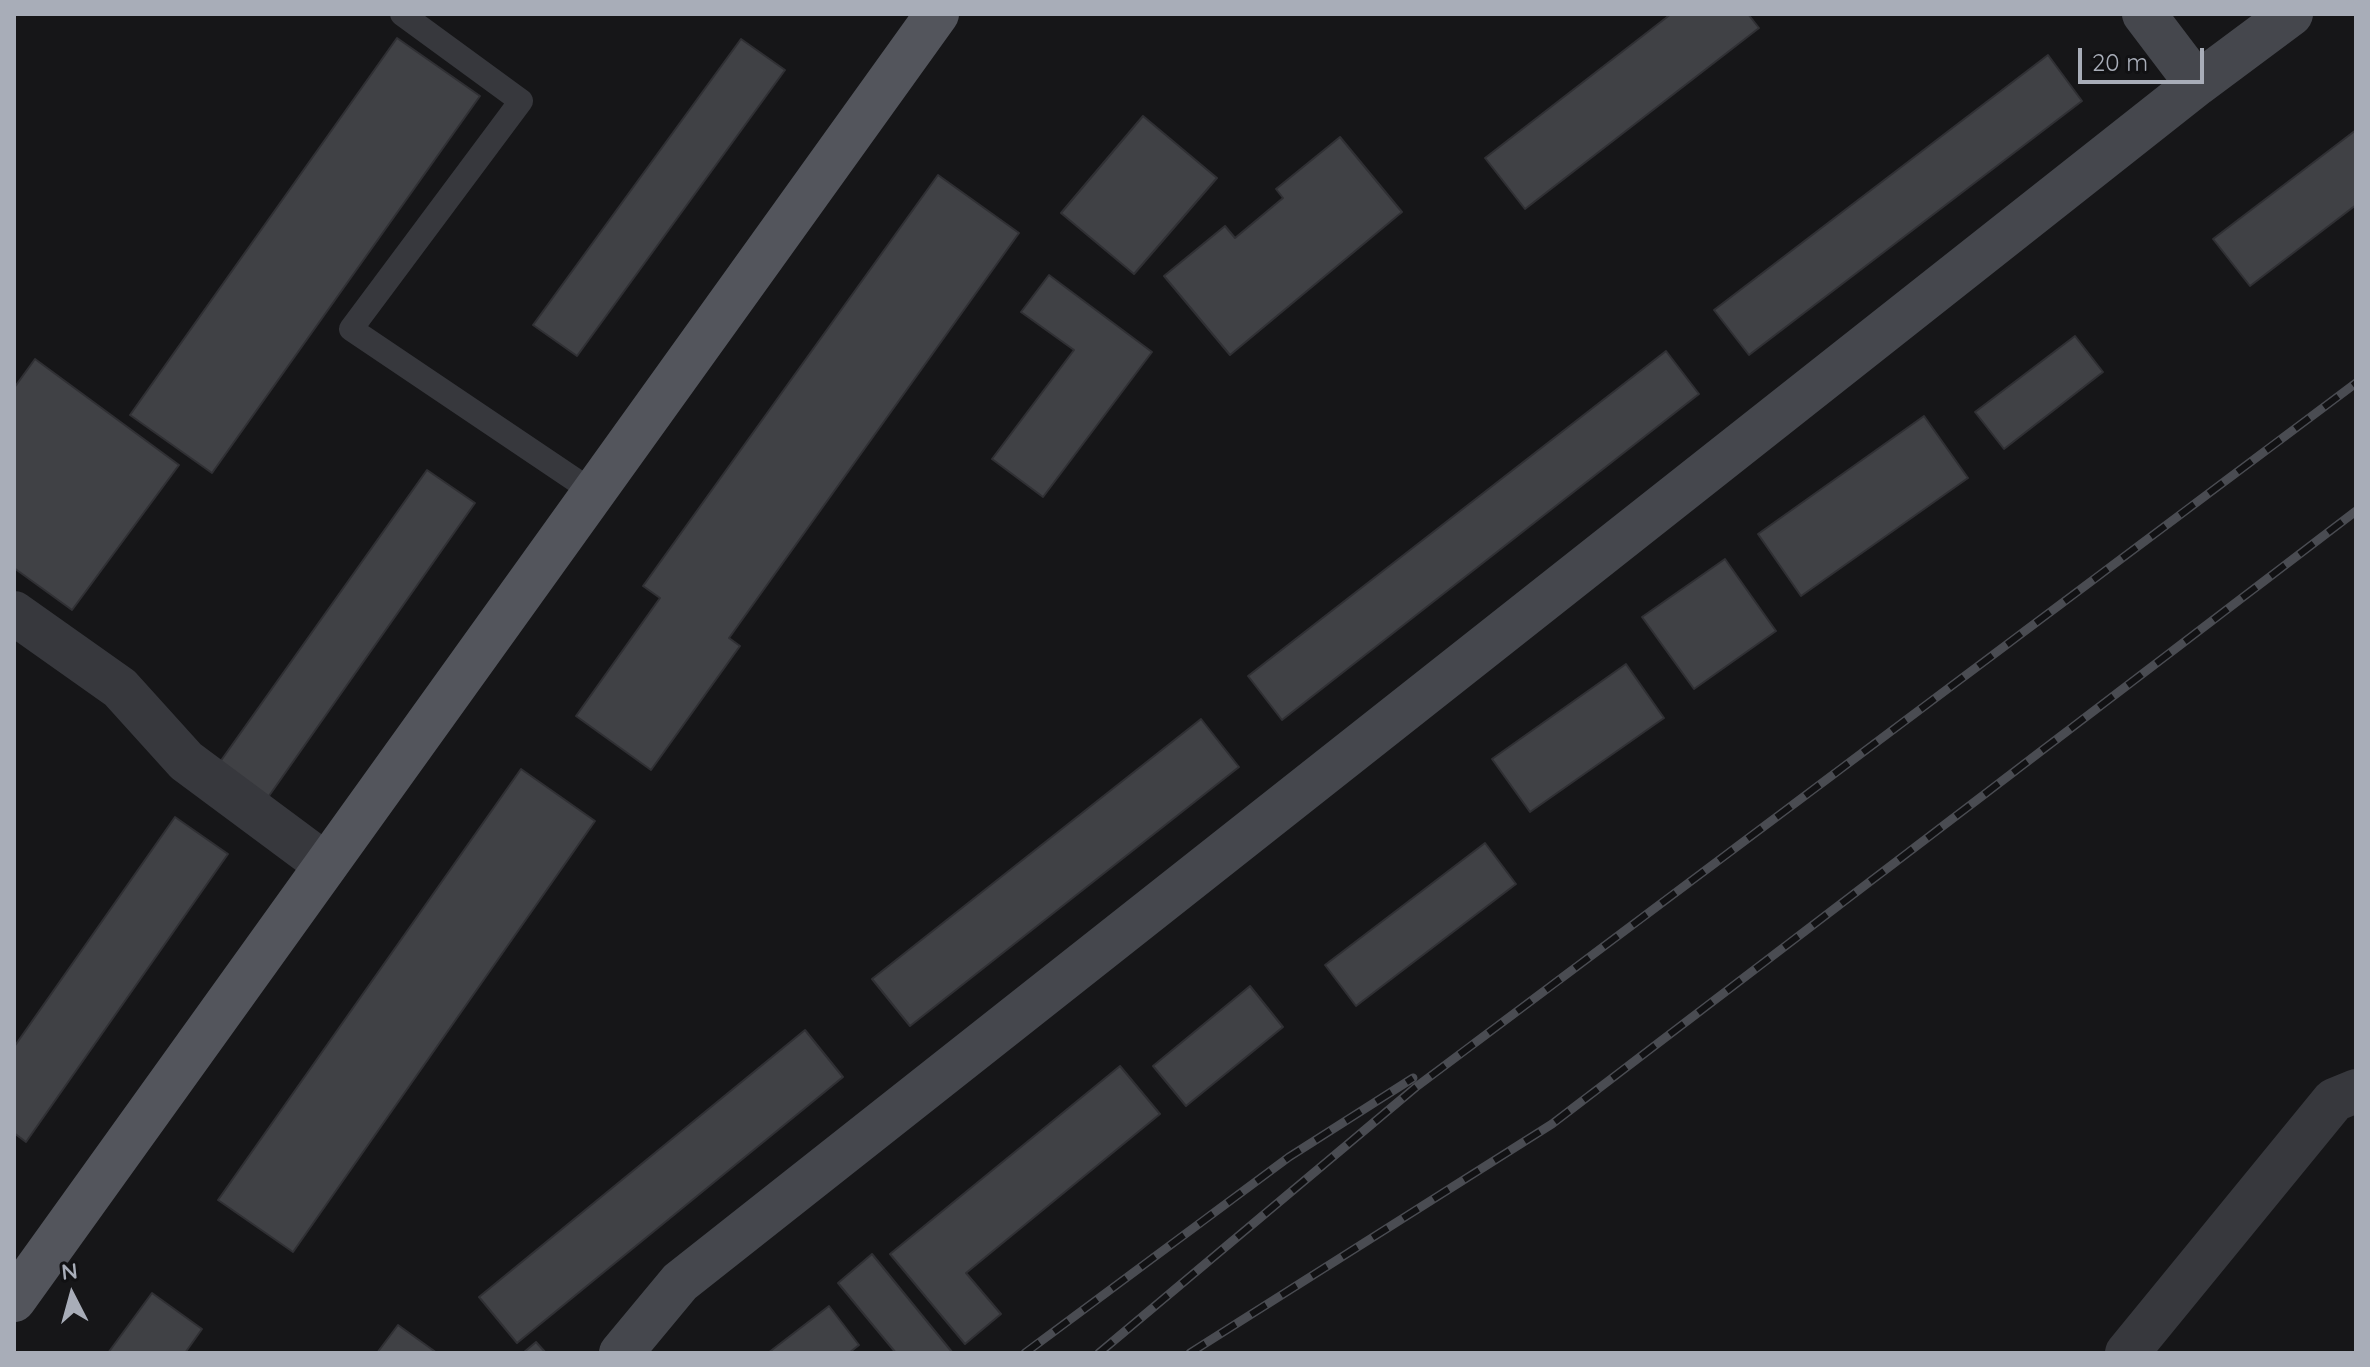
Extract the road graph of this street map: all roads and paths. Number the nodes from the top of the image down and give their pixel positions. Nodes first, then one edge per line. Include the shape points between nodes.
1 (402, 14) edge
2 (937, 14) edge
3 (2144, 14) edge
4 (2291, 14) edge
5 (2197, 84) junction
6 (593, 492) junction
7 (14, 613) edge
8 (326, 865) junction
9 (2356, 1091) edge
10 (14, 1300) edge
11 (621, 1353) edge
12 (2127, 1353) edge

1 - 6 lane via 521,101 351,329
2 - 6 main road
3 - 5 main road
4 - 5 main road
5 - 11 main road via 680,1282
6 - 8 main road
7 - 8 street via 120,688 186,761
8 - 10 main road
9 - 12 street via 2334,1100

